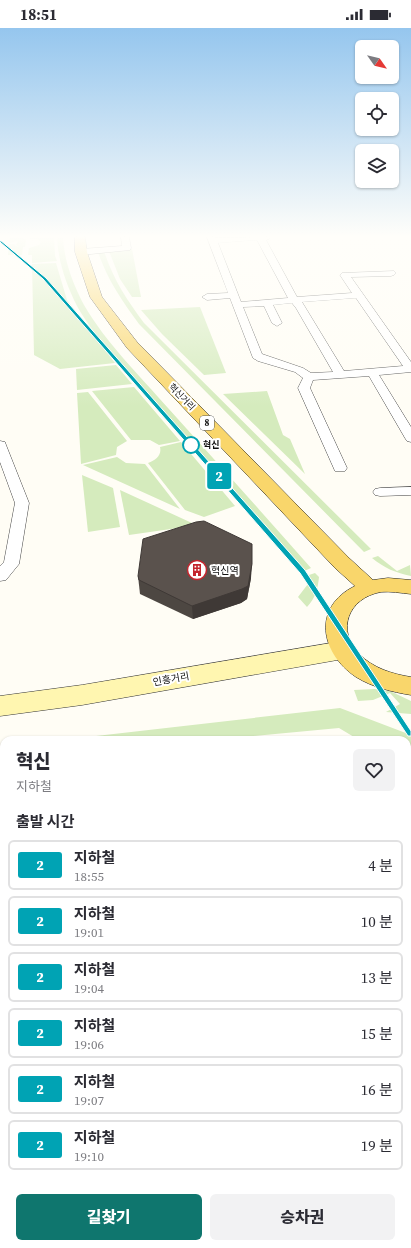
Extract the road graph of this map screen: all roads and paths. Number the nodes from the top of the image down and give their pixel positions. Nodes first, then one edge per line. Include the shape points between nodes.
1 (95, 294) edge
2 (233, 294) edge
3 (291, 294) edge
4 (357, 295) joint
5 (207, 297) dead end
6 (235, 300) junction
7 (294, 300) junction
8 (267, 302) junction
9 (277, 324) dead end
10 (410, 369) edge
11 (372, 372) junction
12 (340, 374) junction
13 (309, 376) junction
14 (411, 438) edge
15 (0, 445) edge
16 (340, 468) dead end
17 (411, 491) edge
18 (380, 492) dead end
19 (0, 576) edge
20 (411, 587) edge
21 (370, 588) junction
22 (343, 650) junction
23 (411, 686) edge
24 (0, 706) edge

1 - 21 main road, 혁신거리 / 8 via 132,345 342,563
2 - 6 street
3 - 7 street
4 - 7 street
4 - 10 street
5 - 6 street
6 - 8 street
6 - 13 street via 257,356 299,370
7 - 8 street
7 - 12 street
8 - 9 street
10 - 11 street
11 - 12 street
11 - 14 street
12 - 13 street
13 - 16 street via 304,388
15 - 19 street via 22,503 11,564
17 - 18 street
20 - 21 main road via 391,584
21 - 22 main road via 354,594 341,606 336,622 338,640
22 - 23 main road via 350,660 369,674 393,684
22 - 24 main road, 인흥거리 via 82,695

